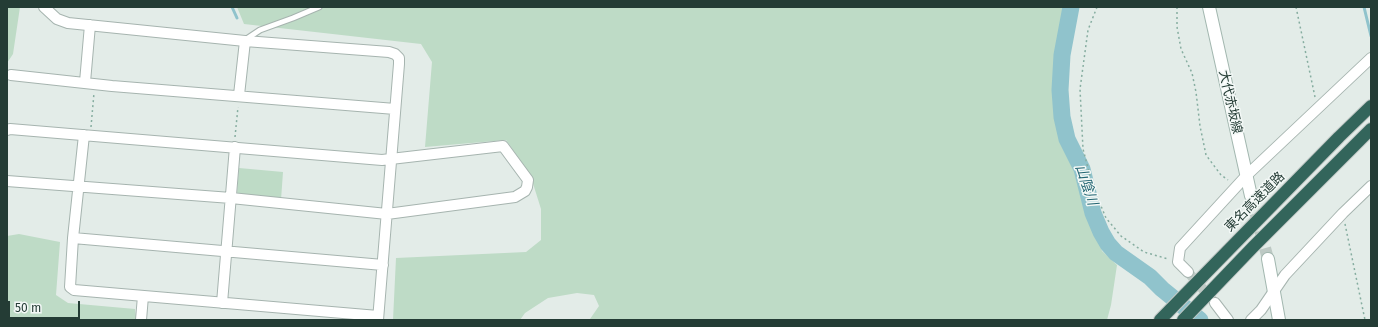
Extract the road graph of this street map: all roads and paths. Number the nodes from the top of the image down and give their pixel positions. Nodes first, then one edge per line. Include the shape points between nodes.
1 (44, 7) edge
2 (319, 7) edge
3 (1097, 7) edge
4 (1177, 7) edge
5 (1209, 7) edge
6 (1296, 7) edge
7 (90, 25) junction
8 (245, 41) junction
9 (1371, 58) edge
10 (11, 75) dead end
11 (85, 82) junction
12 (94, 92) dead end
13 (239, 95) junction
14 (1371, 106) edge
15 (1318, 108) junction
16 (395, 109) junction
17 (1371, 129) edge
18 (7, 130) edge
19 (87, 135) junction
20 (235, 147) junction
21 (391, 159) junction
22 (1247, 175) junction
23 (7, 181) edge
24 (1231, 182) dead end
25 (1371, 186) edge
26 (79, 187) junction
27 (1251, 196) tunnel mouth
28 (231, 198) junction
29 (387, 214) junction
30 (1343, 214) junction
31 (74, 238) junction
32 (226, 252) junction
33 (1268, 259) tunnel mouth
34 (1178, 262) junction
35 (383, 265) junction
36 (1188, 272) tunnel mouth
37 (1275, 292) junction
38 (143, 296) junction
39 (1210, 301) junction
40 (222, 303) junction
41 (378, 318) edge
42 (1161, 319) edge
43 (141, 320) edge
44 (1183, 320) edge
45 (1228, 320) edge
46 (1251, 320) edge
47 (1279, 320) edge
48 (1366, 320) edge

1 - 7 street via 57,19 68,24
2 - 8 lane via 260,30
3 - 34 path via 1088,30 1080,89 1083,149 1093,187 1106,218 1121,236 1144,252
4 - 24 path via 1176,27 1181,49 1192,73 1206,155 1221,175
5 - 22 main road, 大代赤坂線
6 - 15 path
7 - 8 street
7 - 11 street
8 - 13 street
8 - 16 street via 395,54 399,64
9 - 15 street
10 - 11 street
11 - 13 street
12 - 19 path
13 - 16 street
13 - 20 path
14 - 42 highway, 東名高速道路
15 - 22 street
16 - 21 street
17 - 39 highway via 1254,246
18 - 19 street via 10,128
19 - 20 street
19 - 26 street
20 - 21 street
20 - 28 street
21 - 29 street
21 - 29 street via 502,146 528,180 525,191 515,197
22 - 27 main road, 大代赤坂線
22 - 34 street via 1180,248
23 - 26 street
25 - 30 street
26 - 28 street
26 - 31 street
28 - 29 street
28 - 32 street
29 - 35 street
30 - 37 street via 1286,276
30 - 48 path
31 - 32 street
31 - 38 street via 70,287 74,290
32 - 35 street
32 - 40 street
33 - 37 main road
34 - 36 street
35 - 41 street
37 - 46 street
37 - 47 main road
38 - 40 street
38 - 43 street
39 - 44 highway
39 - 45 street
40 - 41 street

